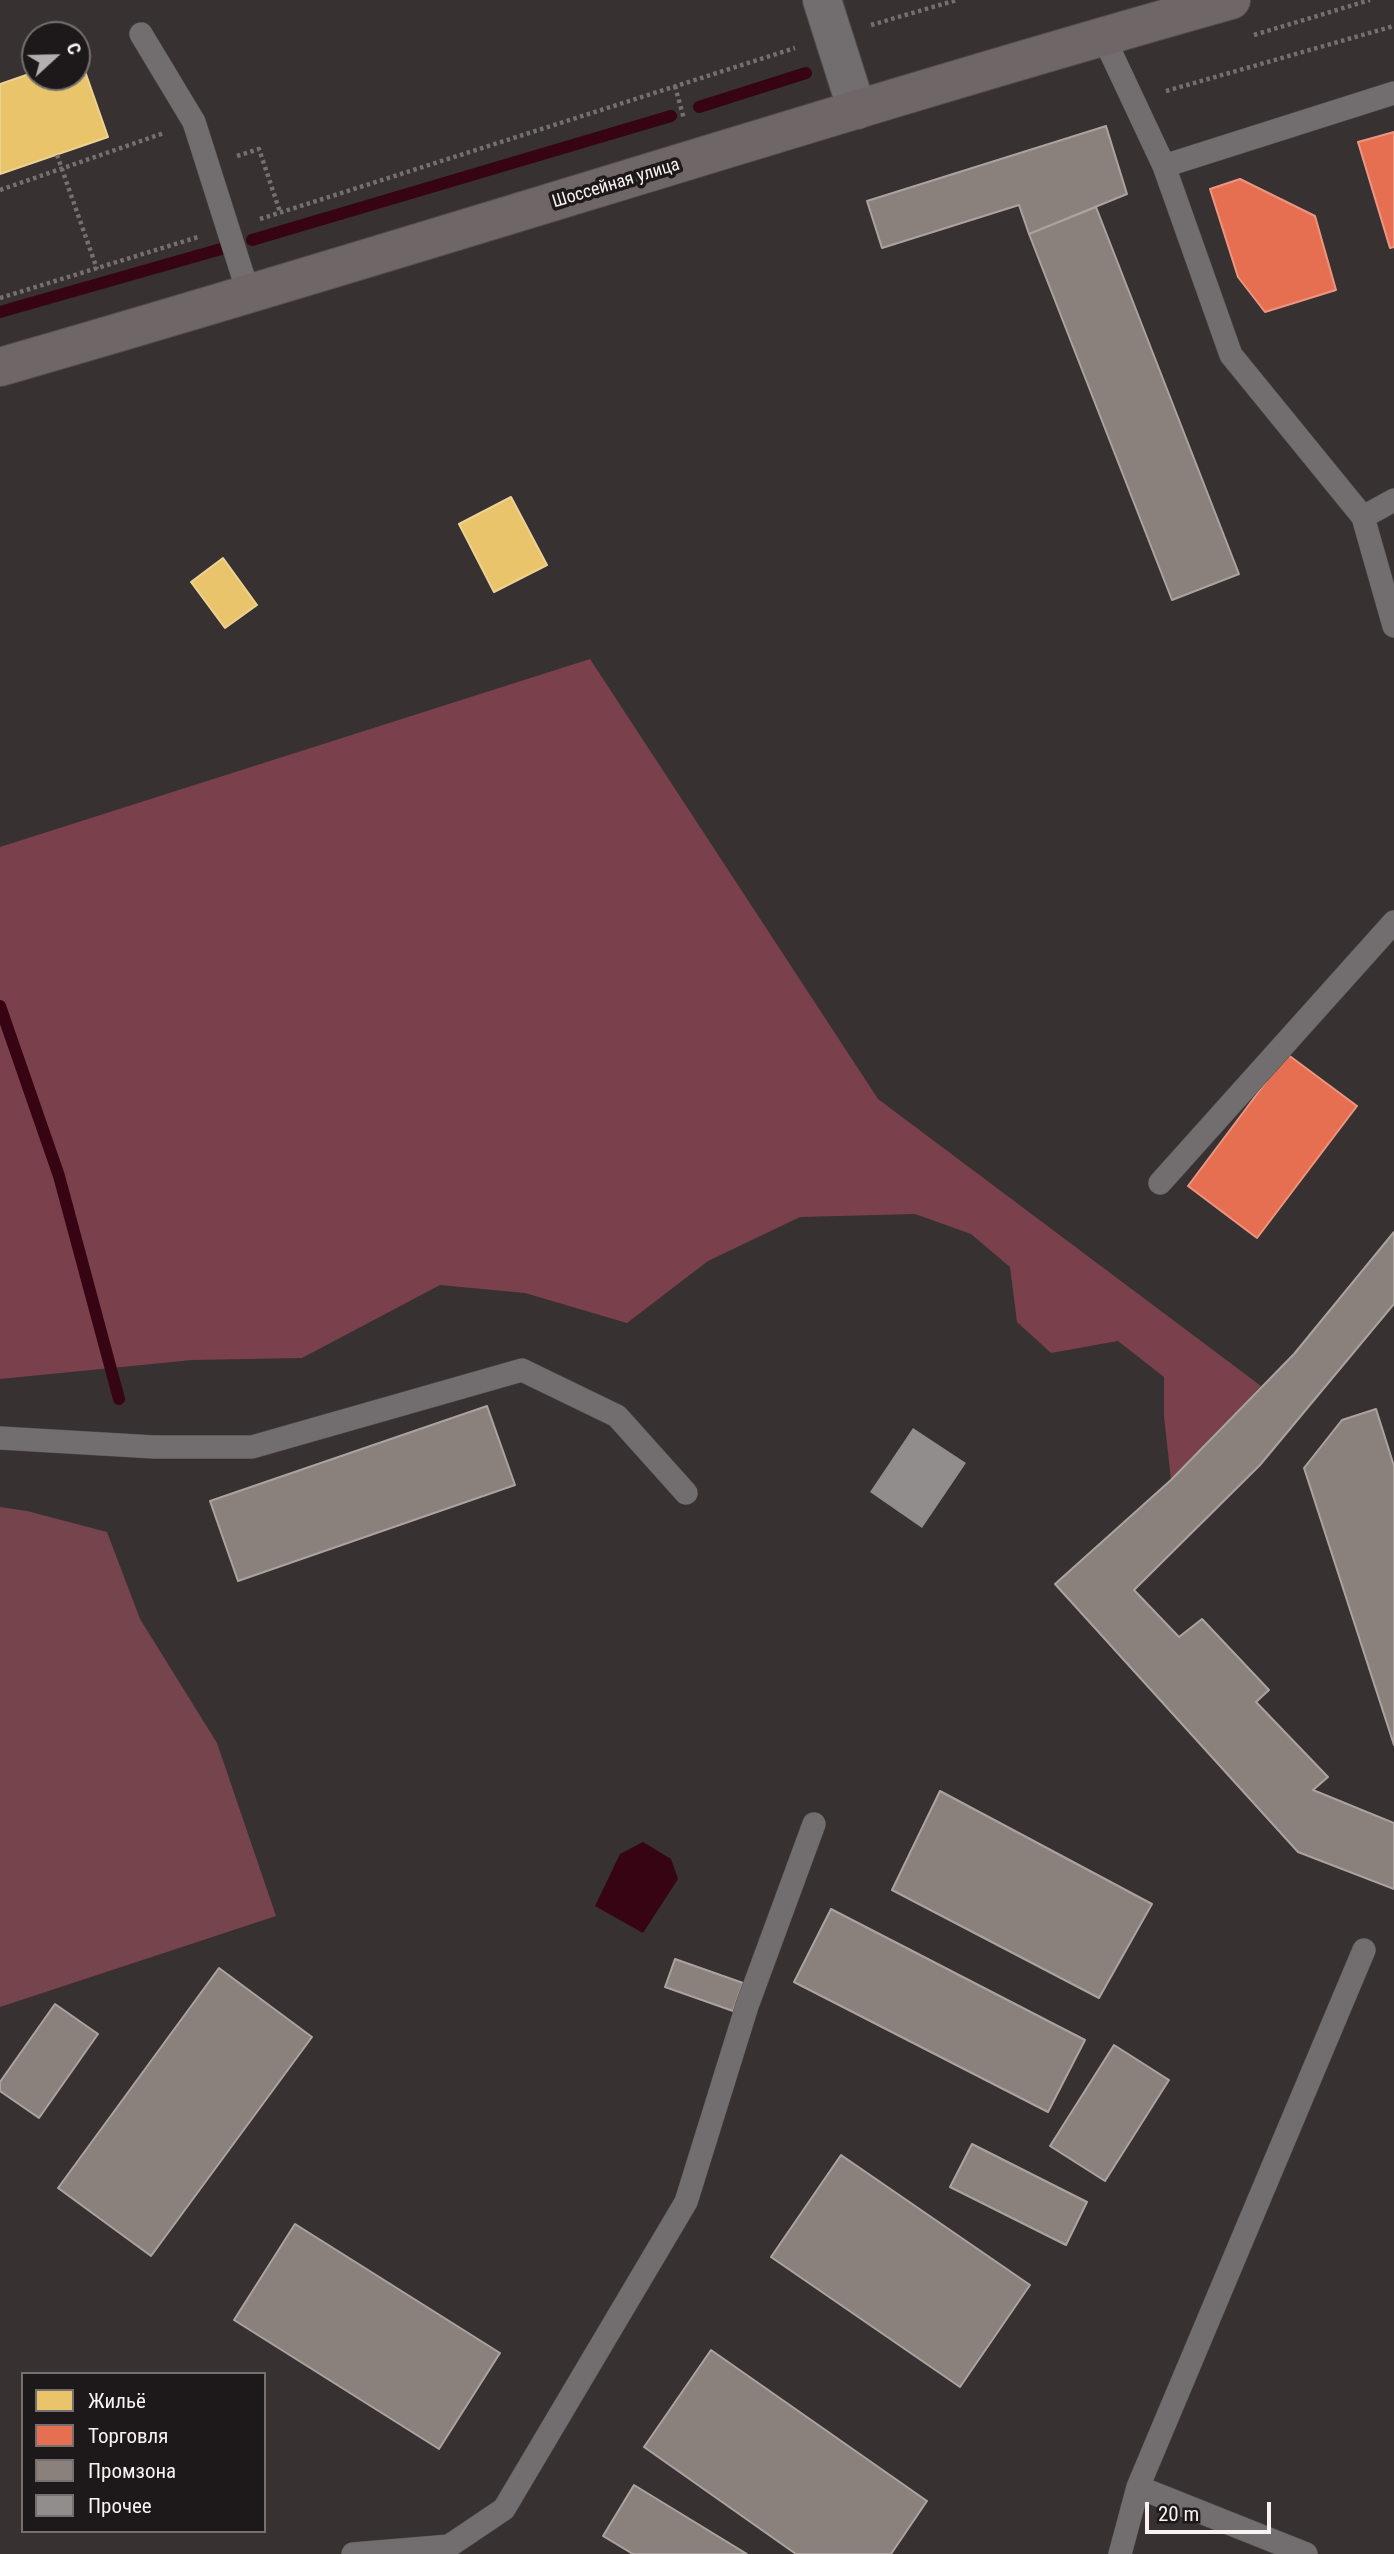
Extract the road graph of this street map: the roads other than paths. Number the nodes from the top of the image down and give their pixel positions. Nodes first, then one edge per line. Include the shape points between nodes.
1 (822, 0) edge
2 (1231, 0) edge
3 (141, 34) dead end
4 (1103, 36) junction
5 (1394, 93) edge
6 (857, 110) junction
7 (1164, 166) junction
8 (249, 296) junction
9 (0, 367) edge
10 (1394, 500) edge
11 (1363, 517) junction
12 (1394, 626) edge
13 (1394, 922) edge
14 (1160, 1182) dead end
15 (0, 1438) edge
16 (686, 1493) dead end
17 (814, 1824) dead end
18 (1364, 1950) dead end
19 (1138, 2487) junction
20 (451, 2550) edge
21 (353, 2554) edge
22 (1120, 2554) edge
23 (1306, 2554) edge

1 - 6 street
2 - 4 main road, Шоссейная улица
3 - 8 lane via 194,122
4 - 6 main road, Шоссейная улица
4 - 7 lane
5 - 7 lane
6 - 8 main road, Шоссейная улица
7 - 11 lane via 1231,355
8 - 9 main road, Шоссейная улица
10 - 11 lane
11 - 12 lane
13 - 14 lane
15 - 16 lane via 252,1447 522,1370 617,1416
17 - 20 lane via 747,2006 686,2202 504,2509
18 - 19 lane
19 - 22 lane
19 - 23 lane
20 - 21 lane

